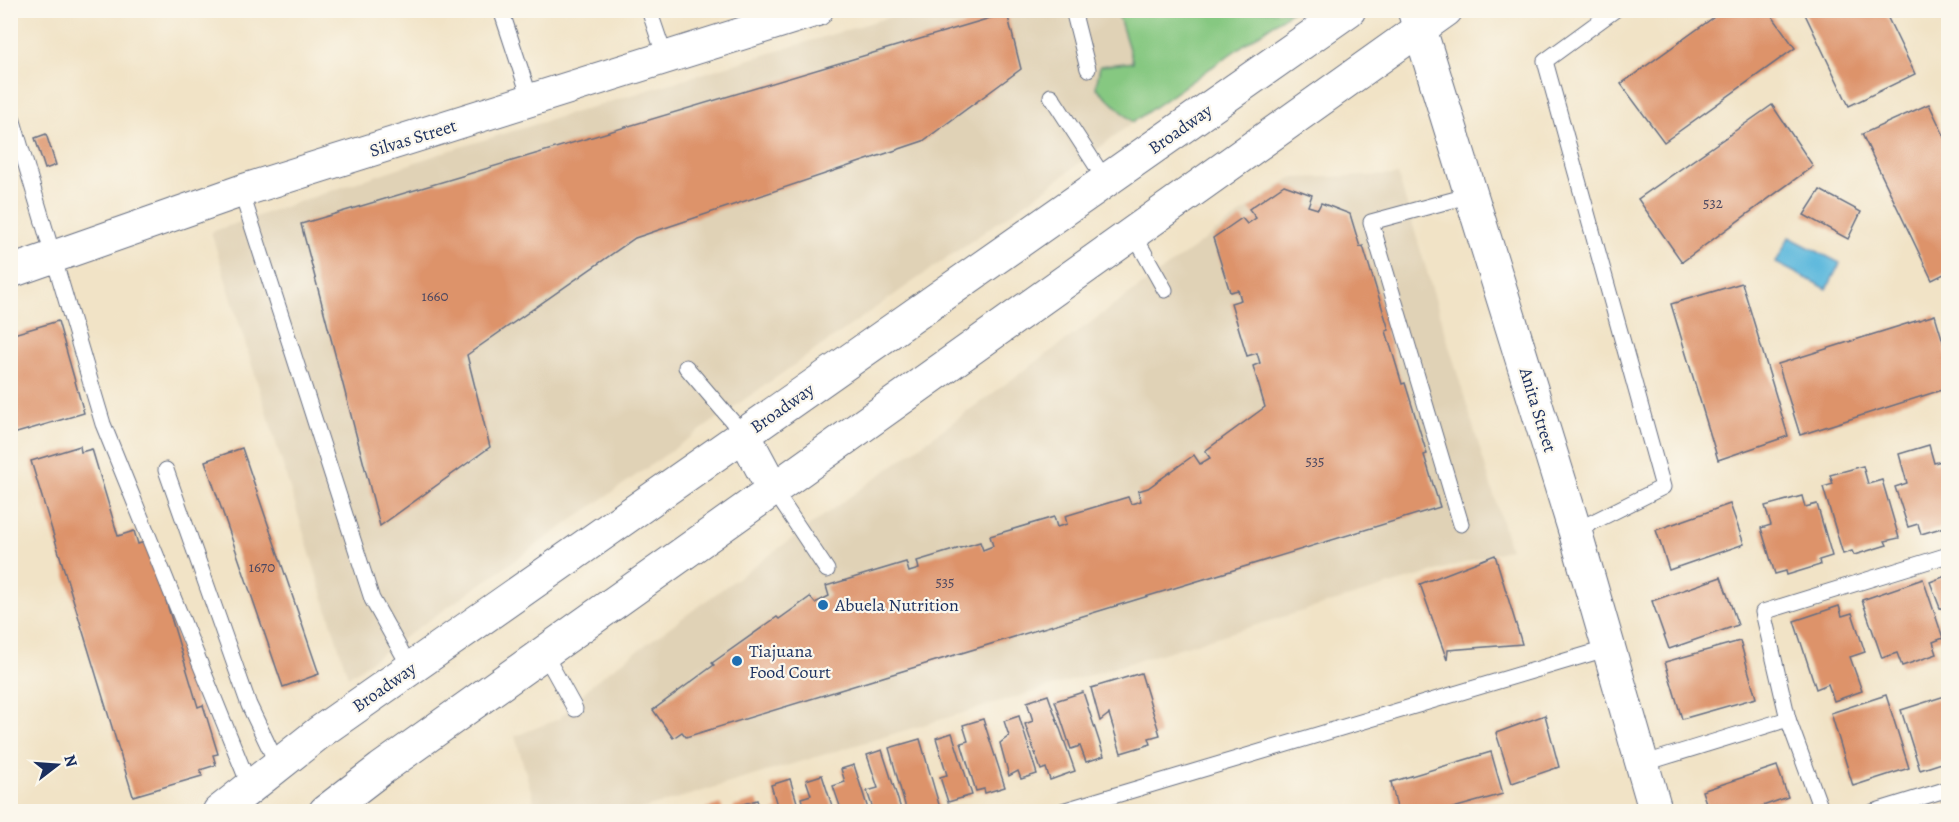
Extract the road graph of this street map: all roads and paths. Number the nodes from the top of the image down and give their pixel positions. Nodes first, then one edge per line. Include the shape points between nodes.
1 (501, 10) edge
2 (649, 10) edge
3 (817, 10) edge
4 (1073, 10) edge
5 (1350, 10) edge
6 (1446, 10) edge
7 (1615, 10) edge
8 (1417, 20) edge
9 (665, 57) junction
10 (1088, 69) dead end
11 (1051, 96) dead end
12 (531, 101) junction
13 (10, 111) edge
14 (1106, 181) junction
15 (241, 190) junction
16 (1471, 195) junction
17 (1133, 233) junction
18 (52, 257) junction
19 (10, 272) edge
20 (1165, 290) dead end
21 (686, 367) dead end
22 (744, 435) junction
23 (166, 470) dead end
24 (773, 489) junction
25 (1461, 524) dead end
26 (1575, 531) junction
27 (1948, 555) edge
28 (827, 570) dead end
29 (1609, 648) junction
30 (544, 653) junction
31 (411, 669) junction
32 (575, 709) dead end
33 (1788, 719) junction
34 (1642, 764) junction
35 (278, 765) junction
36 (250, 787) junction
37 (1948, 789) edge
38 (219, 812) edge
39 (325, 812) edge
40 (1059, 812) edge
41 (1656, 812) edge
42 (1822, 812) edge
43 (1873, 812) edge

1 - 12 lane
2 - 9 lane
3 - 9 street, Silvas Street
4 - 10 lane
5 - 14 main road, Broadway
6 - 8 main road
7 - 26 lane via 1545,61 1663,487
8 - 16 main road, Anita Street
8 - 17 main road
9 - 12 street, Silvas Street
11 - 14 lane
12 - 15 street, Silvas Street
13 - 18 lane
14 - 22 main road, Broadway
15 - 18 street, Silvas Street
15 - 31 lane via 372,599
16 - 25 lane via 1371,222
16 - 26 main road, Anita Street
17 - 20 lane
17 - 24 main road
18 - 19 street, Silvas Street
18 - 36 lane via 103,424
21 - 22 lane
22 - 24 main road
22 - 31 main road, Broadway
23 - 35 lane via 249,705
24 - 28 lane
24 - 30 main road
26 - 29 main road, Anita Street
27 - 33 lane via 1763,612
29 - 34 main road, Anita Street
29 - 40 lane
30 - 32 lane
30 - 39 main road
31 - 35 main road, Broadway
33 - 34 lane
33 - 42 lane
34 - 41 main road, Anita Street
35 - 36 main road, Broadway
36 - 38 main road, Broadway
37 - 43 lane

